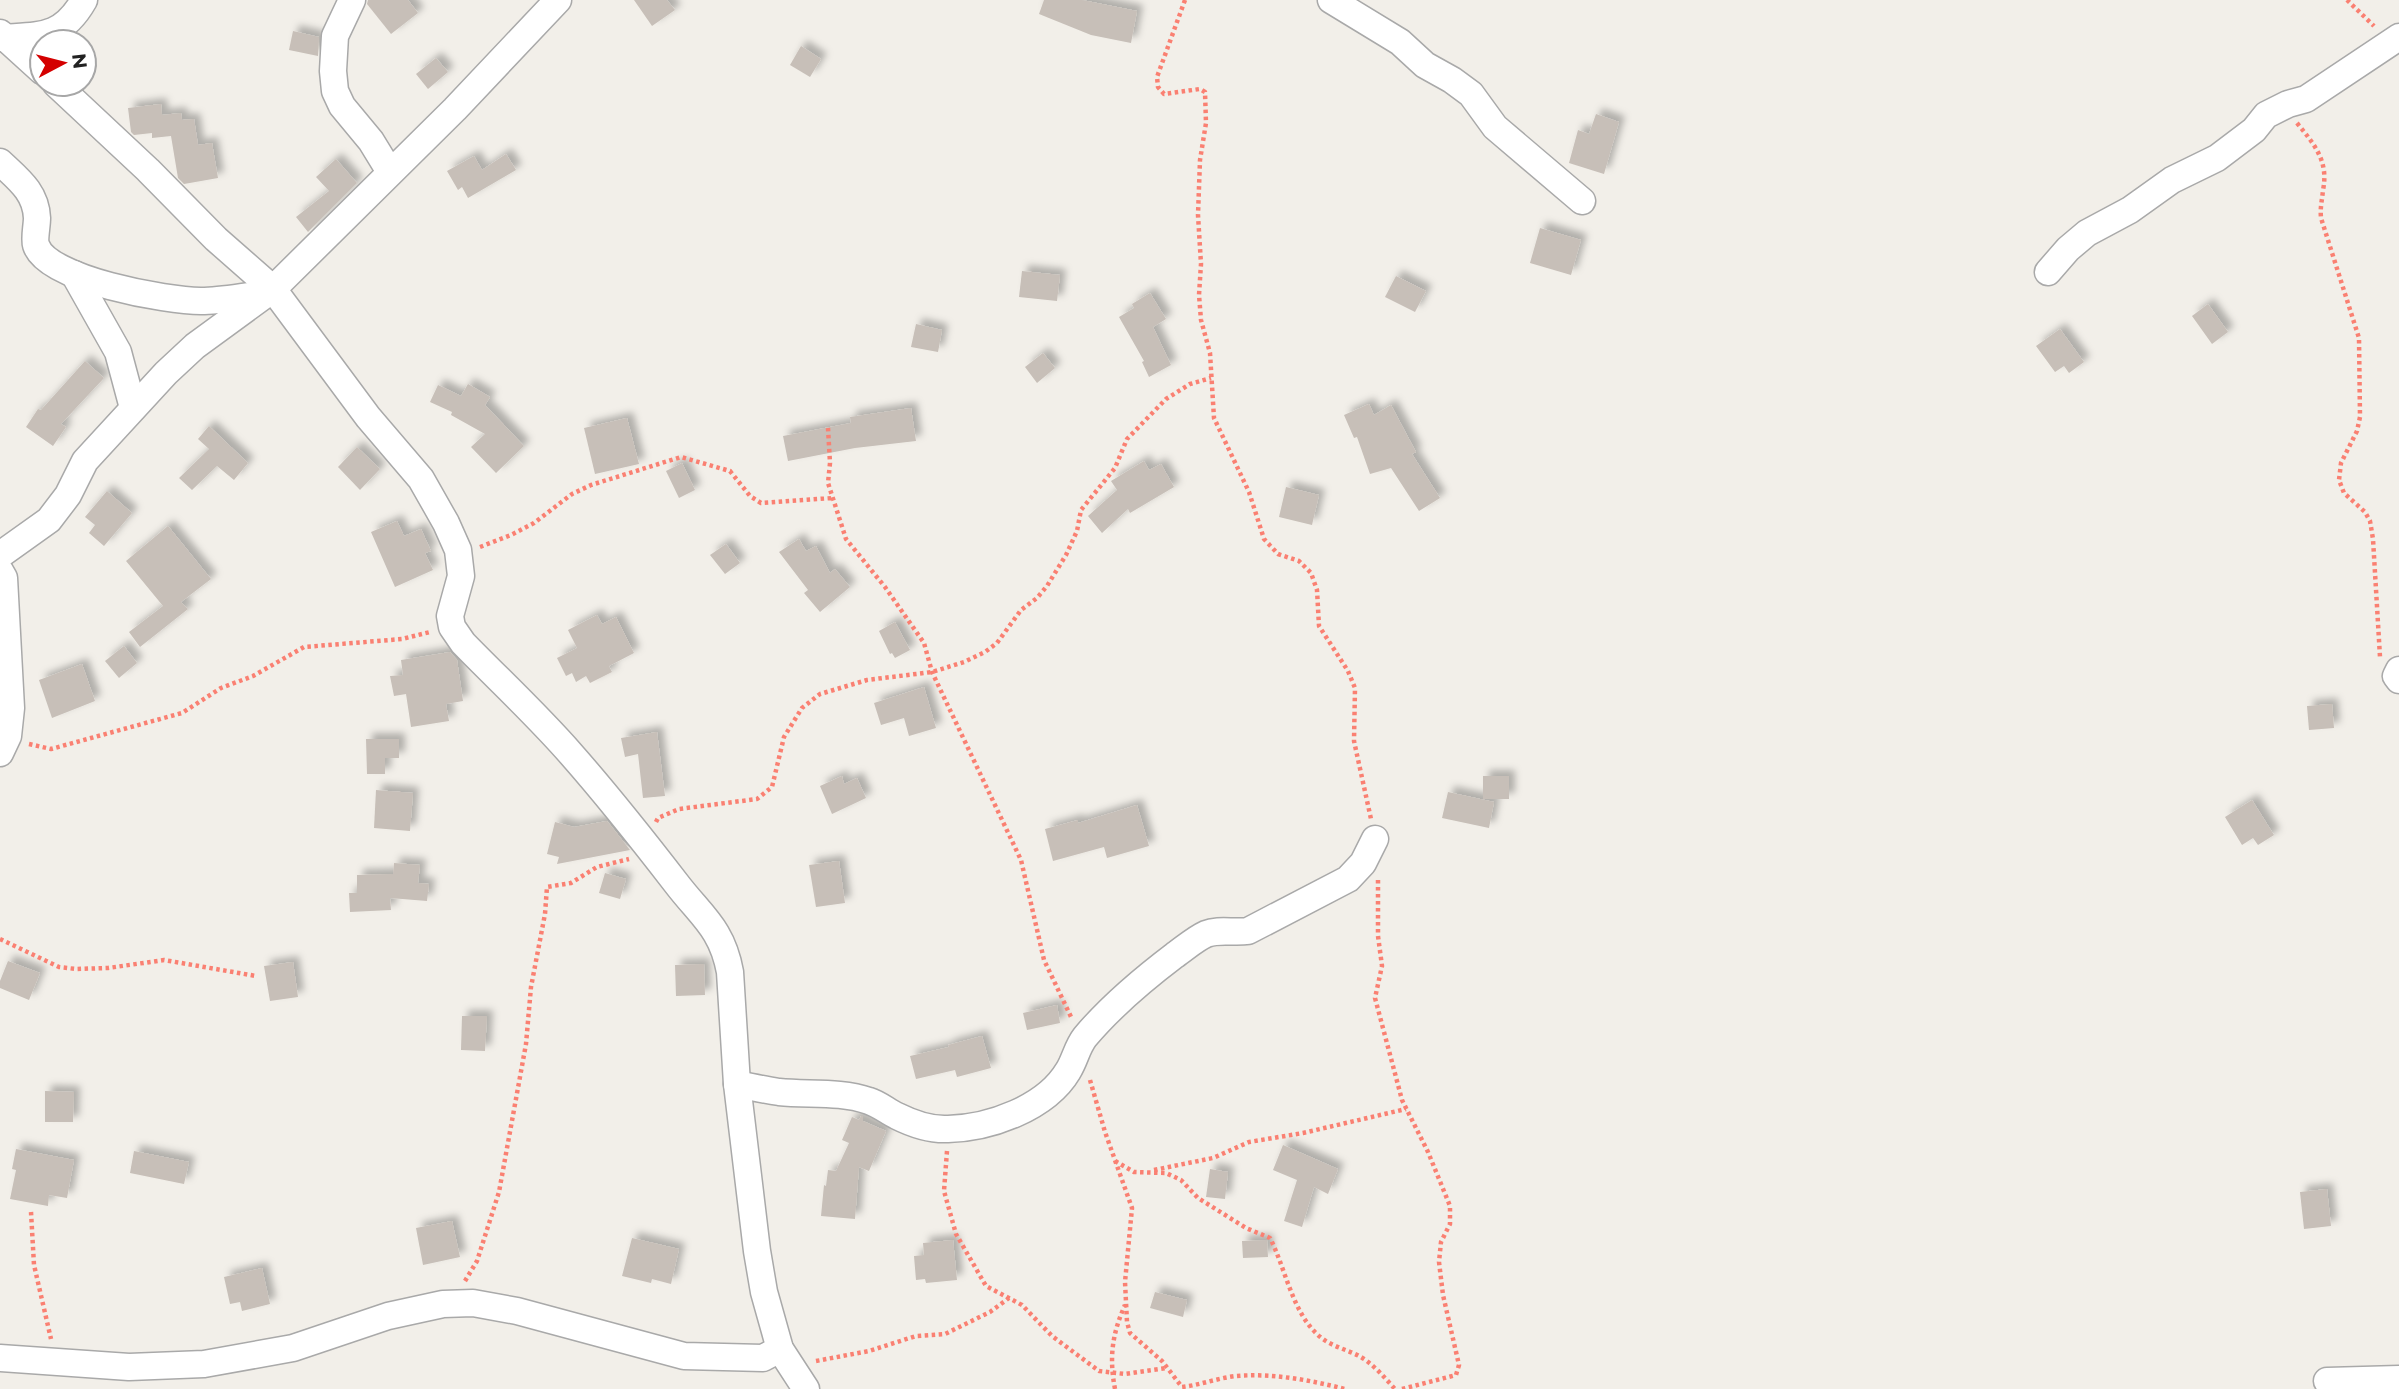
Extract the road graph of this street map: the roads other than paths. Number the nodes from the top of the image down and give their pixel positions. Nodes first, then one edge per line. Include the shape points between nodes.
1 (84, 0) edge
2 (352, 0) edge
3 (558, 0) edge
4 (1331, 0) edge
5 (2, 36) edge
6 (2388, 44) edge
7 (28, 59) edge
8 (71, 98) edge
9 (0, 162) edge
10 (390, 172) junction
11 (1582, 201) dead end
12 (2048, 272) dead end
13 (74, 274) junction
14 (270, 291) junction
15 (133, 408) junction
16 (0, 555) edge
17 (0, 571) edge
18 (4, 744) edge
19 (1376, 839) dead end
20 (737, 1084) junction
21 (0, 1357) edge
22 (785, 1358) junction
23 (2399, 1379) edge
24 (2327, 1381) dead end
25 (806, 1389) edge

1 - 5 street via 69,23 55,32
2 - 10 street via 335,36 335,91
3 - 10 street
4 - 11 street via 1401,41 1424,65 1471,94 1495,127
5 - 7 street
6 - 12 street via 2306,99 2266,115 2217,158 2087,233
8 - 14 street
9 - 13 street via 37,204 36,246
10 - 14 street
13 - 14 street via 138,293 200,301
13 - 15 street via 118,352
14 - 15 street via 195,346
14 - 20 street via 421,479 446,523 458,550 461,576 452,626 463,643 570,752 712,925 730,972
15 - 16 street via 85,461 49,520
17 - 18 street via 11,708
19 - 20 street via 1348,879 1248,931 1204,935 1144,978 1082,1040 1055,1088 1030,1106 993,1122 926,1128 870,1101
20 - 22 street via 764,1292
21 - 22 street via 129,1367 204,1364 293,1348 388,1316 472,1303 684,1356
22 - 25 street
23 - 24 street

